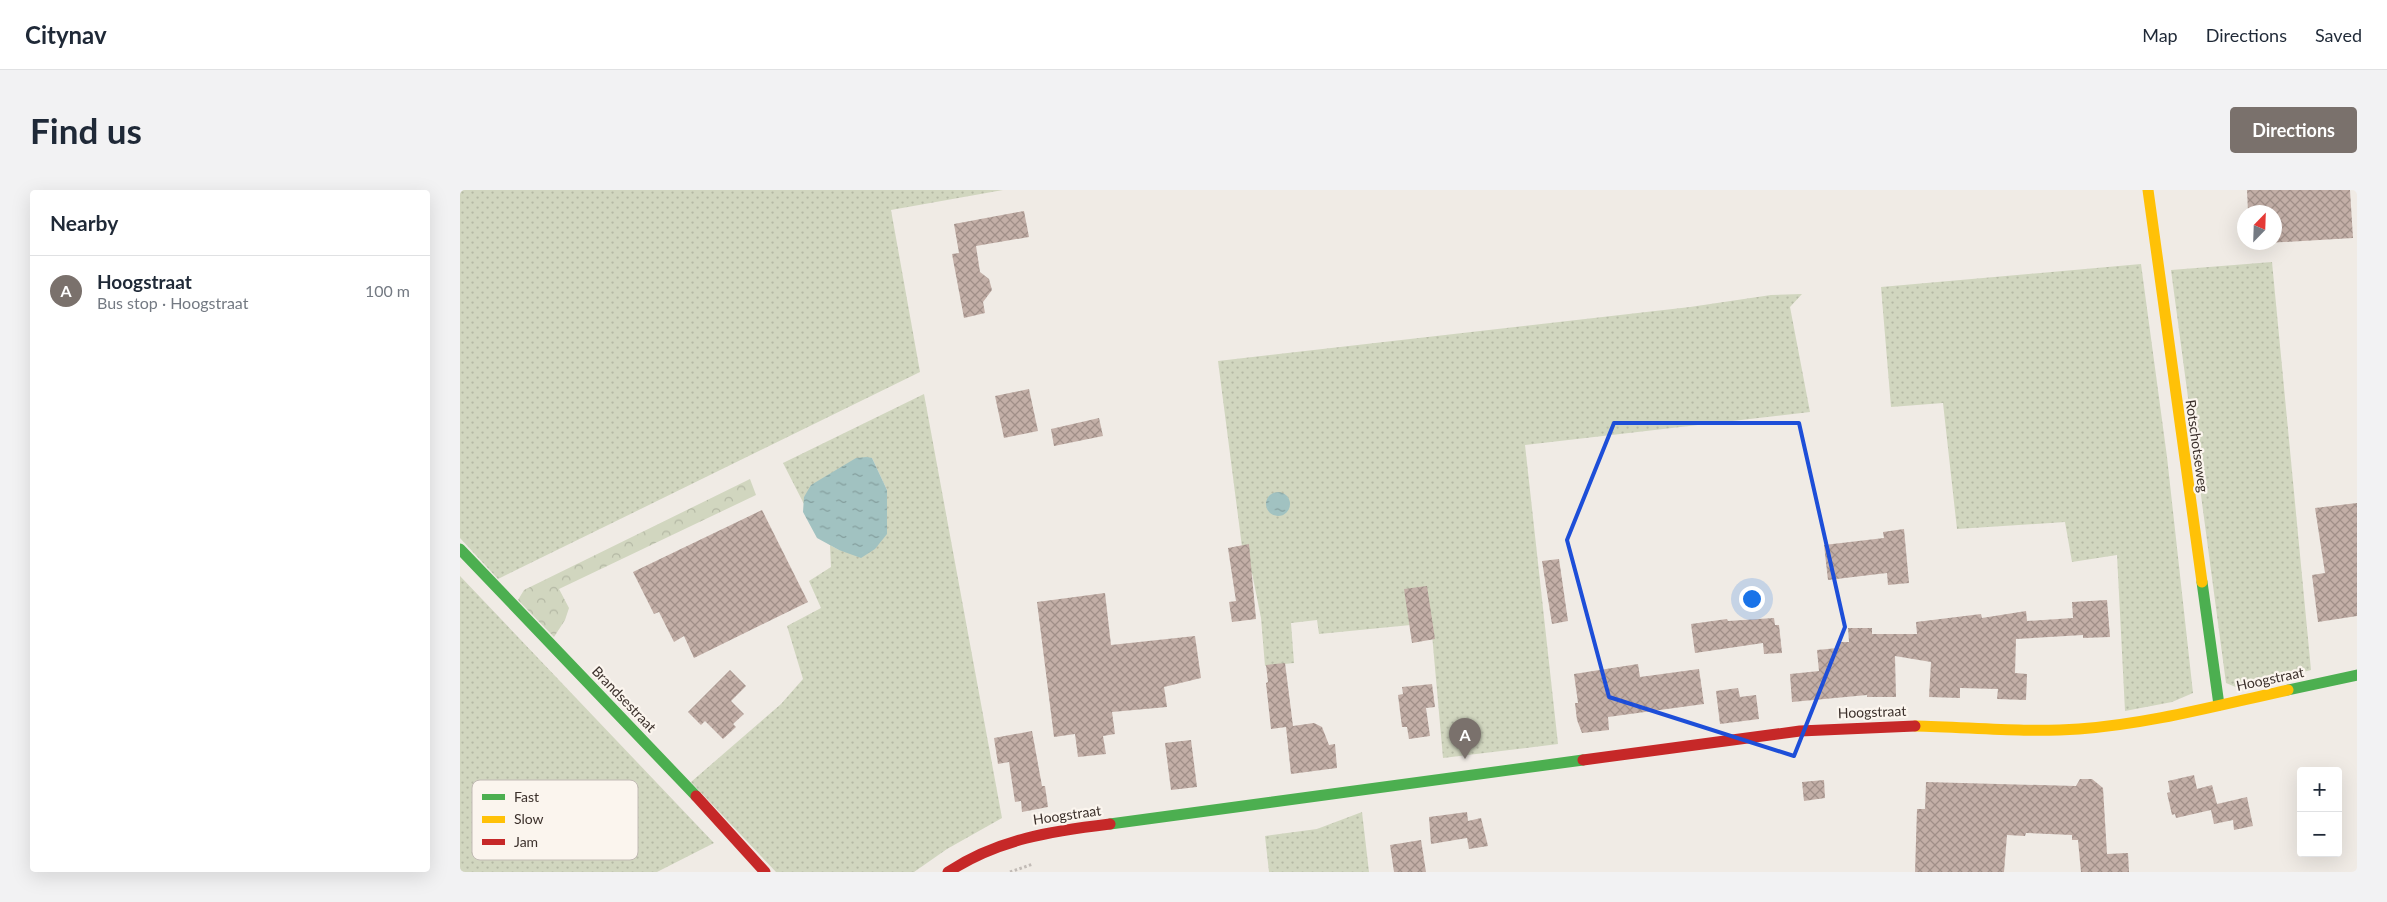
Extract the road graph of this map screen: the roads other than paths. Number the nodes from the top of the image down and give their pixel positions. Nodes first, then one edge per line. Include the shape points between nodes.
1 (2148, 190) edge
2 (460, 549) edge
3 (2357, 675) edge
4 (2219, 705) junction
5 (765, 872) edge
6 (948, 872) edge

1 - 4 street, Rotschotseweg
2 - 5 street, Brandsestraat
3 - 4 street, Hoogstraat
4 - 6 street, Hoogstraat via 2130,723 2080,729 1875,726 1800,731 1034,835 993,846

